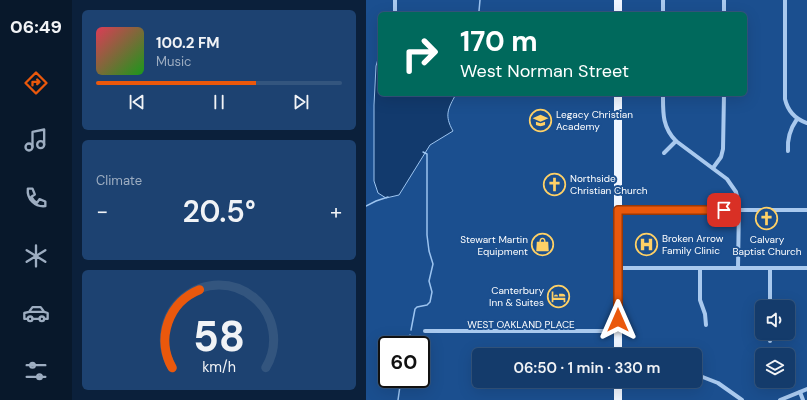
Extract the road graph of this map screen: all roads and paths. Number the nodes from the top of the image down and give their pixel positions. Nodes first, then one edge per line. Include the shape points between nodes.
1 (395, 0) edge
2 (618, 0) edge
3 (663, 0) edge
4 (724, 0) edge
5 (785, 0) edge
6 (395, 12) edge
7 (618, 12) edge
8 (663, 12) edge
9 (724, 12) edge
10 (618, 96) edge
11 (663, 96) edge
12 (724, 96) edge
13 (797, 119) junction
14 (807, 123) edge
15 (676, 141) junction
16 (788, 151) dead end
17 (664, 153) dead end
18 (713, 168) junction
19 (618, 210) junction
20 (738, 210) junction
21 (807, 210) edge
22 (618, 268) junction
23 (700, 268) junction
24 (738, 268) junction
25 (770, 268) junction
26 (807, 268) edge
27 (770, 300) edge
28 (706, 325) dead end
29 (425, 330) dead end
30 (618, 331) junction
31 (618, 348) edge
32 (702, 376) edge
33 (618, 388) edge
34 (807, 389) edge
35 (800, 392) junction
36 (618, 400) edge
37 (742, 400) edge
38 (780, 400) edge
39 (803, 400) edge

1 - 6 street
2 - 7 main road
3 - 8 street
4 - 9 street
5 - 13 street via 785,94 788,109
10 - 19 main road
11 - 15 street via 664,122
12 - 18 street via 723,150
13 - 14 street
13 - 16 street via 788,137
15 - 17 street
15 - 18 street
18 - 20 street via 734,187 738,196
19 - 20 street
19 - 22 main road
20 - 21 street
20 - 24 street
22 - 23 street
22 - 30 main road
23 - 24 street
23 - 28 street via 700,300
24 - 25 street
25 - 26 street
25 - 27 street
29 - 30 street, WEST OAKLAND PLACE
30 - 31 main road
32 - 37 street
33 - 36 main road
34 - 35 street
35 - 38 street
35 - 39 street

